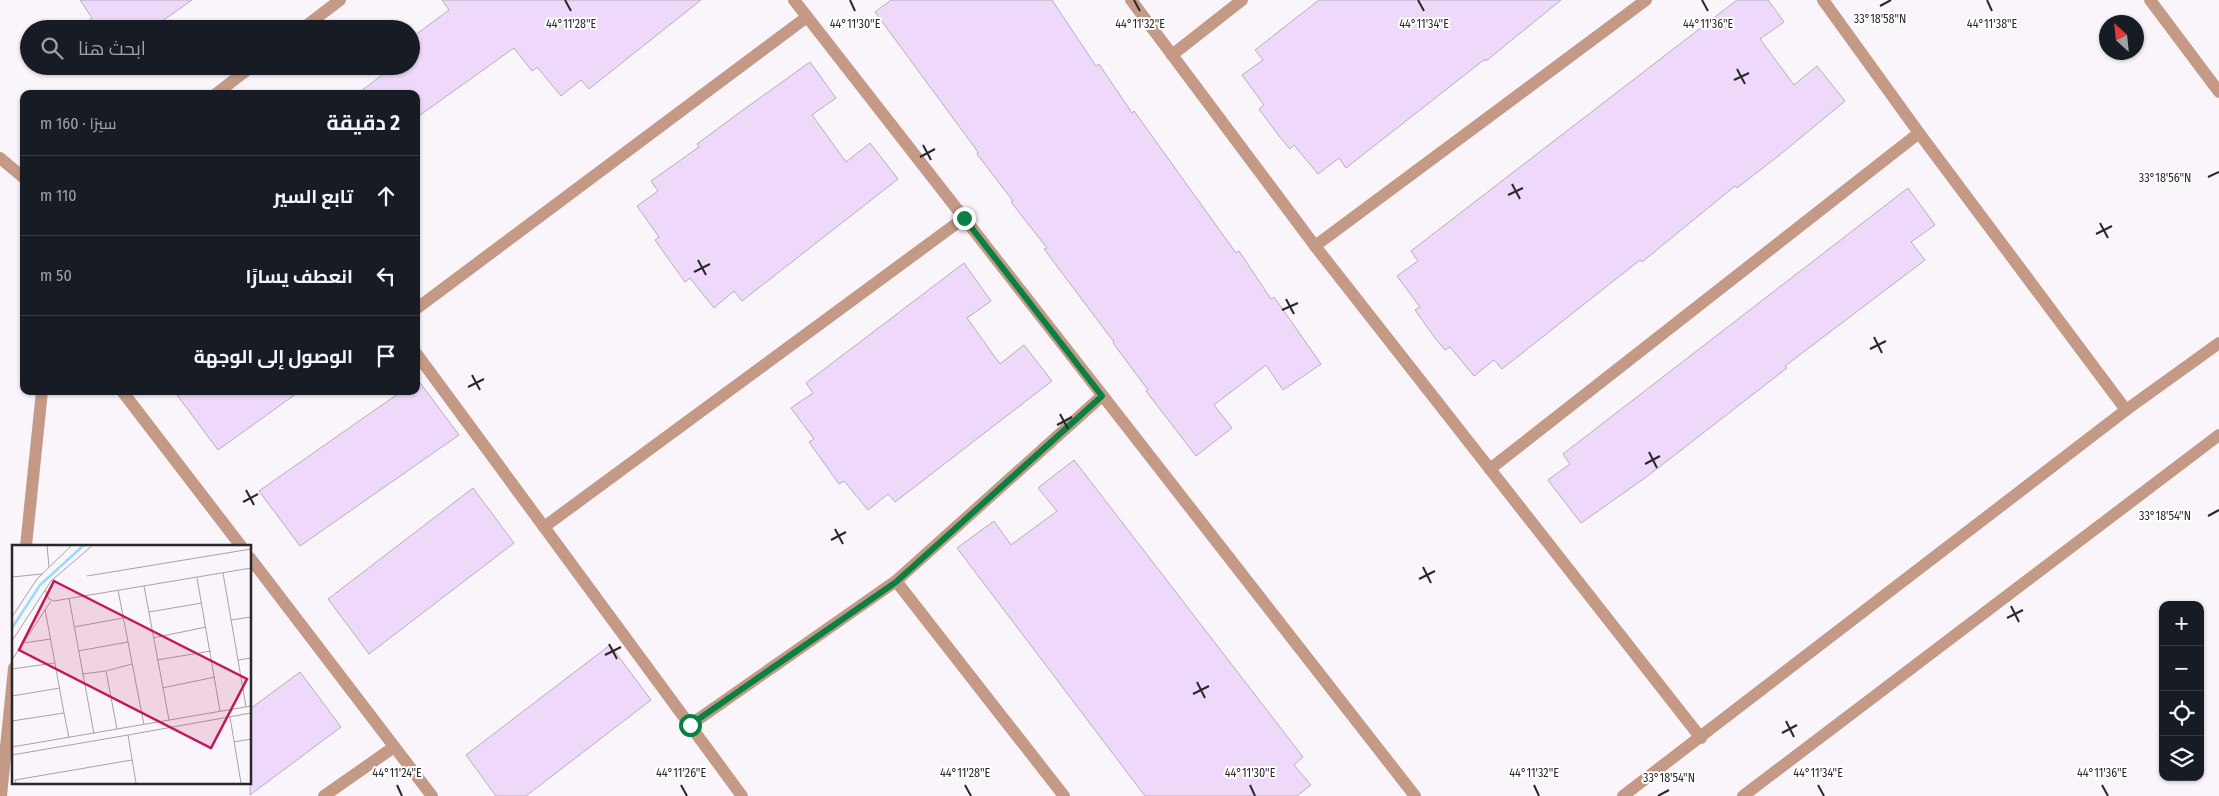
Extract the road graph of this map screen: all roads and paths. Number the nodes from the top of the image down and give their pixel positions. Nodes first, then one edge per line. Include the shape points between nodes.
1 (340, 0) edge
2 (794, 0) edge
3 (1131, 0) edge
4 (1242, 0) edge
5 (1646, 0) edge
6 (1823, 0) edge
7 (2150, 0) edge
8 (807, 17) junction
9 (314, 20) edge
10 (1172, 55) junction
11 (241, 75) edge
12 (223, 90) edge
13 (2219, 92) edge
14 (1919, 134) junction
15 (0, 158) edge
16 (20, 175) edge
17 (964, 218) junction
18 (1315, 246) junction
19 (420, 306) edge
20 (2219, 343) edge
21 (420, 358) edge
22 (42, 395) edge
23 (125, 395) edge
24 (1102, 396) junction
25 (2126, 410) junction
26 (2219, 435) edge
27 (1490, 469) junction
28 (544, 527) junction
29 (26, 545) edge
30 (240, 545) edge
31 (251, 559) edge
32 (896, 582) junction
33 (12, 709) edge
34 (690, 725) junction
35 (1701, 738) junction
36 (394, 746) junction
37 (1, 796) edge
38 (324, 796) edge
39 (432, 796) edge
40 (742, 796) edge
41 (1064, 796) edge
42 (1415, 796) edge
43 (1623, 796) edge
44 (1743, 796) edge

1 - 9 street
2 - 8 street
3 - 10 street
4 - 10 street
5 - 18 street
6 - 14 street
7 - 13 street
8 - 17 street
8 - 19 street
10 - 18 street
11 - 12 street
14 - 25 street
14 - 27 street
15 - 16 street
17 - 24 street
17 - 28 street
18 - 27 street
20 - 25 street
21 - 28 street
22 - 29 street
23 - 30 street
24 - 32 street
24 - 42 street
25 - 35 street
26 - 44 street
27 - 35 street
28 - 34 street
31 - 36 street
32 - 34 street
32 - 41 street
33 - 37 street
34 - 40 street
35 - 43 street
36 - 38 street
36 - 39 street

